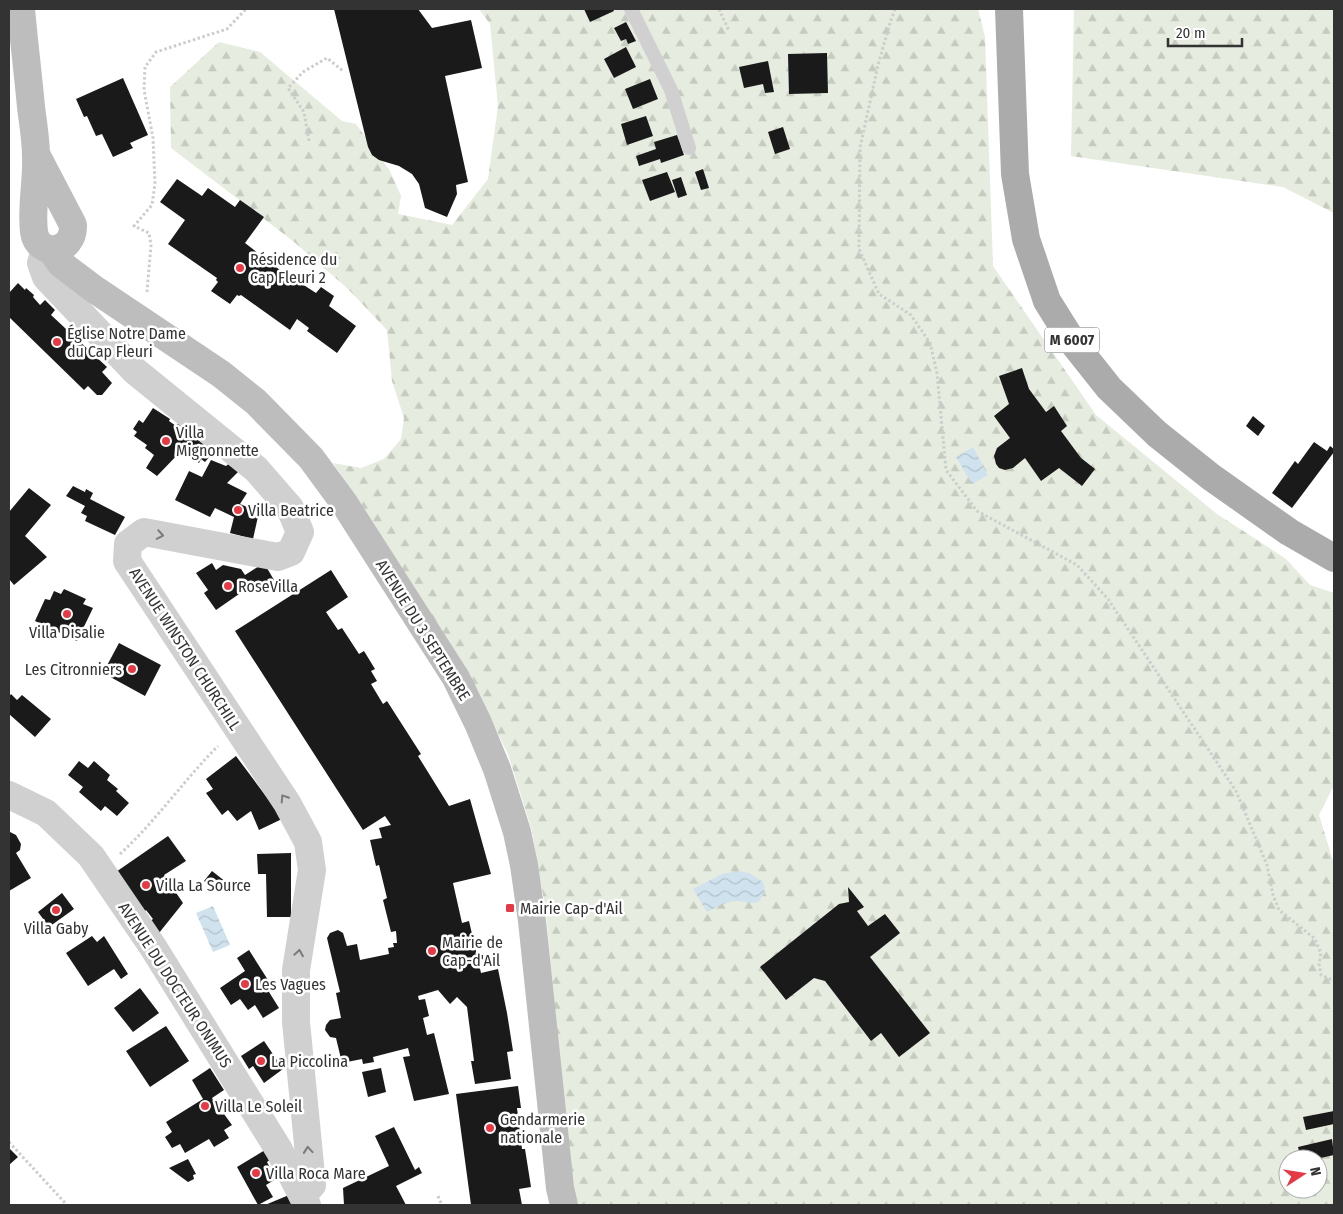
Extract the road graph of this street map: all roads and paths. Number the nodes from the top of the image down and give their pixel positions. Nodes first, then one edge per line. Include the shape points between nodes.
1 (21, 9) edge
2 (246, 9) edge
3 (631, 9) edge
4 (719, 9) edge
5 (895, 9) edge
6 (1009, 9) edge
7 (729, 31) dead end
8 (343, 71) dead end
9 (309, 141) dead end
10 (689, 148) dead end
11 (54, 235) junction
12 (147, 292) dead end
13 (1334, 558) edge
14 (236, 727) junction
15 (9, 795) edge
16 (101, 871) junction
17 (1334, 981) edge
18 (9, 1142) edge
19 (438, 1196) dead end
20 (305, 1200) edge
21 (67, 1205) edge
22 (442, 1205) edge
23 (564, 1205) edge

1 - 11 main road, AVENUE DU 3 SEPTEMBRE via 36,156 33,204
2 - 12 path via 227,29 156,52 145,67 144,90 153,138 154,184 152,205 134,226 149,233
3 - 10 lane via 671,90
4 - 7 path
5 - 17 path via 878,65 860,148 859,248 879,294 911,315 930,344 938,373 946,470 977,511 1077,565 1108,599 1236,791 1267,864 1279,910 1314,938 1321,953 1321,975
6 - 13 main road, M 6007 via 1015,174 1026,239 1047,301 1074,344 1109,388 1156,434 1281,527
8 - 9 path via 327,58 303,72 288,88 304,112
14 -> 11 street, AVENUE WINSTON CHURCHILL via 127,561 128,544 144,532 278,557 291,552 300,532 290,508 256,469 135,371 46,277 41,263
11 - 23 main road, AVENUE DU 3 SEPTEMBRE via 94,289 221,374 256,402 311,458 456,678 497,770 524,865
14 - 16 path via 137,838
20 -> 14 street, AVENUE WINSTON CHURCHILL via 312,1185 296,1022 296,970 312,870 308,842 287,803
15 - 16 street, AVENUE DU DOCTEUR ONIMUS via 46,813 91,856
16 - 20 street, AVENUE DU DOCTEUR ONIMUS via 153,947 279,1150
18 - 21 path
19 - 22 path

